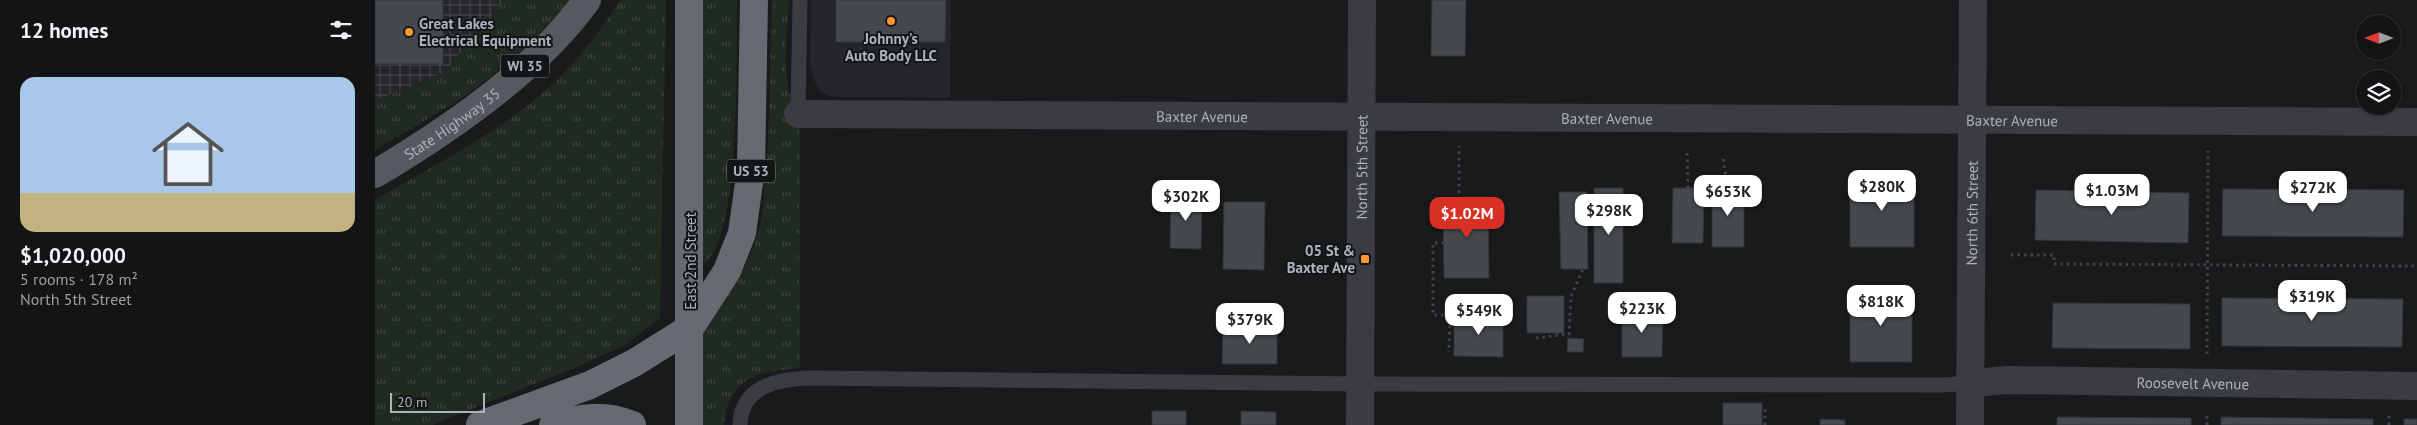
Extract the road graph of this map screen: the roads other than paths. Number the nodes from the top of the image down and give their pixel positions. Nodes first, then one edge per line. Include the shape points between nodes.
1 (587, 0) edge
2 (689, 0) edge
3 (754, 0) edge
4 (800, 0) edge
5 (1362, 0) edge
6 (1973, 0) edge
7 (797, 114) joint
8 (1361, 117) junction
9 (1972, 120) junction
10 (2417, 122) edge
11 (375, 174) edge
12 (690, 328) junction
13 (1971, 383) junction
14 (1360, 384) junction
15 (2417, 386) edge
16 (481, 425) edge
17 (553, 425) edge
18 (632, 425) edge
19 (689, 425) edge
20 (740, 425) edge
21 (1360, 425) edge
22 (1970, 425) edge

1 - 11 main road, State Highway 35 / WI 35 via 551,45 483,101 418,149
2 - 12 highway, East 2nd Street
3 - 12 highway, East 2nd Street / US 53 via 751,169 741,233 727,271
4 - 7 lane
5 - 8 street, North 5th Street
6 - 9 street, North 6th Street
7 - 8 street, Baxter Avenue
8 - 9 street, Baxter Avenue
8 - 14 street, North 5th Street
9 - 10 street, Baxter Avenue
9 - 13 street, North 6th Street
12 - 16 highway, US 53 via 634,363 590,385
12 - 19 highway
13 - 14 lane via 1941,386
13 - 15 street, Roosevelt Avenue via 2002,380
13 - 22 street, North 6th Street
14 - 20 lane via 793,378 761,387 751,395 744,404
14 - 21 street, North 5th Street
17 - 18 highway via 590,417 614,419

